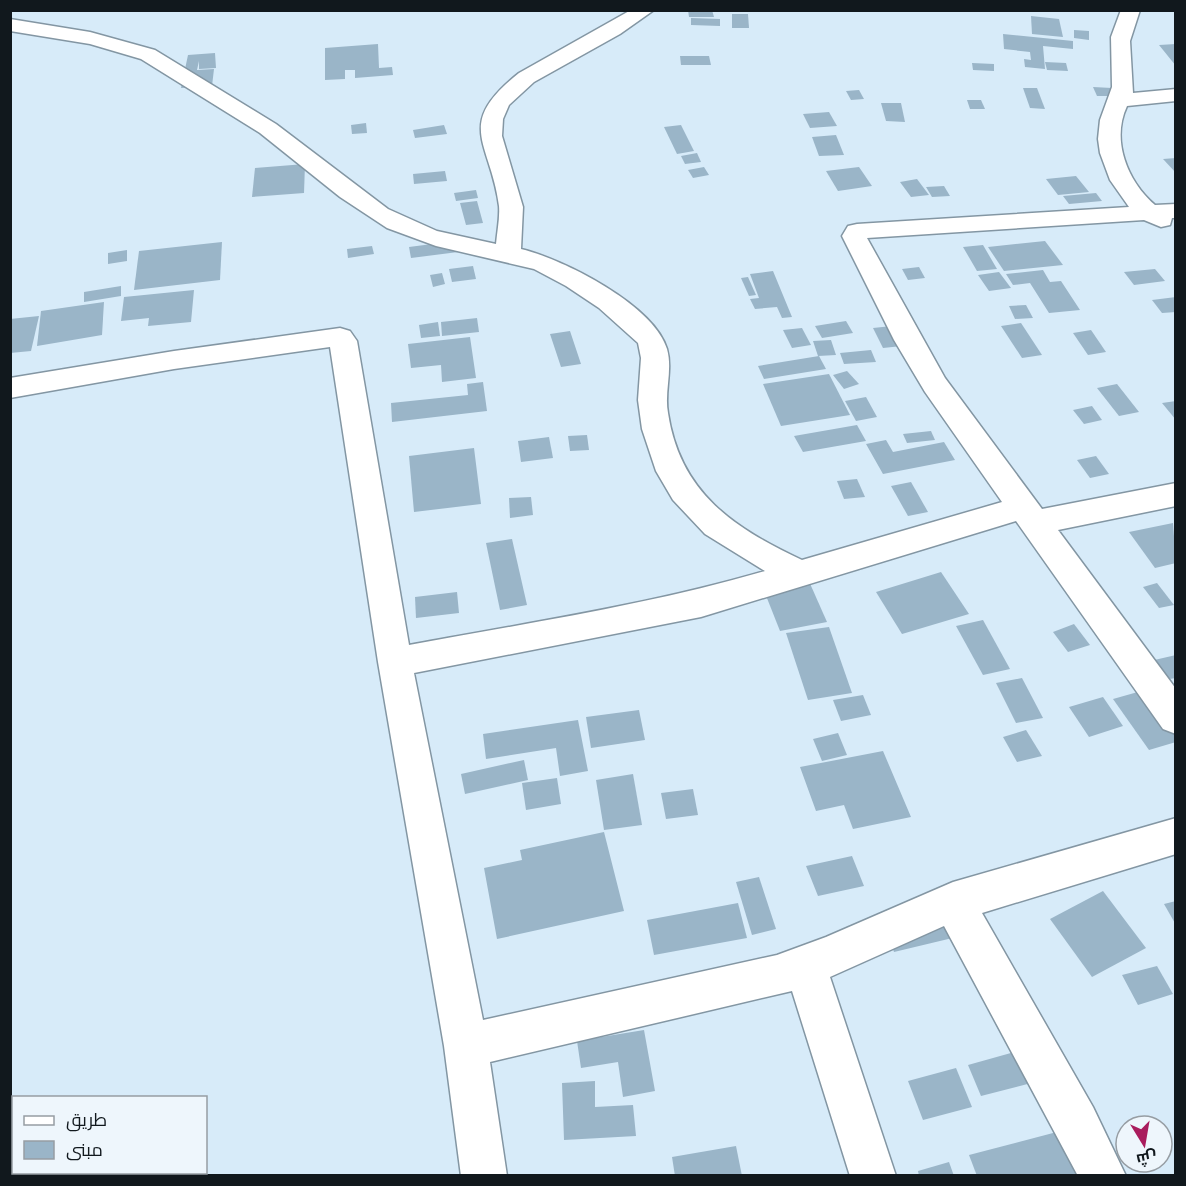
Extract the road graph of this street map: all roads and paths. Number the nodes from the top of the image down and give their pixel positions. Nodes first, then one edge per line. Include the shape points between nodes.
1 (645, 10) edge
2 (1131, 10) edge
3 (10, 25) edge
4 (1176, 95) edge
5 (1121, 100) junction
6 (1176, 212) edge
7 (1147, 213) junction
8 (1176, 229) edge
9 (508, 254) junction
10 (10, 388) edge
11 (1176, 494) edge
12 (1030, 515) junction
13 (801, 574) junction
14 (395, 662) junction
15 (1176, 718) edge
16 (1176, 836) edge
17 (952, 902) junction
18 (805, 965) junction
19 (466, 1047) junction
20 (484, 1176) edge
21 (873, 1176) edge
22 (1103, 1176) edge

1 - 9 street via 534,71 515,86 492,115 491,136 511,207
2 - 5 street via 1120,44 1124,79
3 - 9 street via 62,32 140,51 273,132 370,208 398,224 434,240
4 - 5 street
5 - 7 street via 1110,123 1110,150 1120,176
6 - 7 street
7 - 8 street
7 - 12 street via 854,233 935,385
9 - 13 street via 558,270 647,336 655,349 652,403 669,468 689,500 716,528 748,549
10 - 14 street via 174,360 340,338
11 - 12 street
12 - 13 street
12 - 15 street
13 - 14 street via 633,618
14 - 19 street
16 - 17 street
17 - 18 street
17 - 22 street
18 - 19 street via 777,976
18 - 21 street
19 - 20 street

